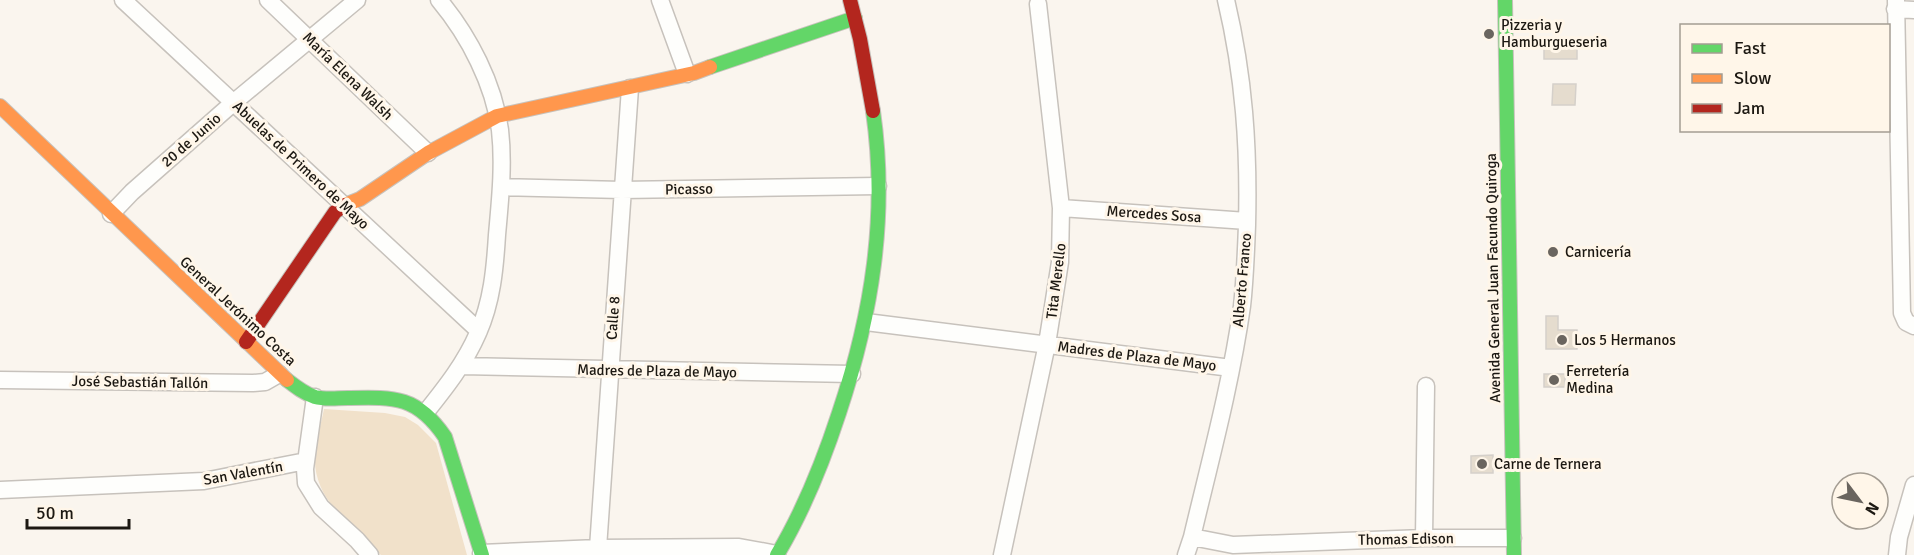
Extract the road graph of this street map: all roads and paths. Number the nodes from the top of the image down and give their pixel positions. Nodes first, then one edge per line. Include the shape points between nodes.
1 (123, 0) edge
2 (268, 0) edge
3 (357, 0) edge
4 (439, 0) edge
5 (660, 0) edge
6 (850, 0) edge
7 (1226, 0) edge
8 (1505, 0) edge
9 (1038, 4) dead end
10 (1895, 4) edge
11 (1914, 10) edge
12 (855, 18) junction
13 (309, 38) junction
14 (687, 74) junction
15 (630, 88) junction
16 (233, 103) junction
17 (0, 106) edge
18 (498, 116) junction
19 (428, 153) junction
20 (878, 186) junction
21 (501, 187) junction
22 (622, 190) junction
23 (344, 205) junction
24 (1061, 208) junction
25 (111, 214) junction
26 (1247, 221) junction
27 (866, 322) junction
28 (1914, 326) edge
29 (479, 331) junction
30 (246, 342) junction
31 (1047, 344) junction
32 (462, 366) junction
33 (1230, 368) junction
34 (610, 370) junction
35 (279, 374) junction
36 (852, 374) junction
37 (0, 380) edge
38 (1426, 387) dead end
39 (315, 397) junction
40 (426, 412) junction
41 (306, 461) junction
42 (1914, 485) edge
43 (0, 490) edge
44 (1192, 537) junction
45 (1424, 538) junction
46 (1513, 538) junction
47 (598, 548) junction
48 (481, 554) edge
49 (777, 554) edge
50 (370, 555) edge
51 (1002, 555) edge
52 (1186, 555) edge
53 (1514, 555) edge
54 (1897, 555) edge

1 - 16 street, Abuelas de Primero de Mayo
2 - 13 street, María Elena Walsh
3 - 13 street, 20 de Junio
4 - 18 street via 471,46
5 - 14 street
6 - 12 street
7 - 26 street, Alberto Franco via 1244,95
8 - 46 street, Avenida General Juan Facundo Quiroga
9 - 24 street, Tita Merello
10 - 11 street
10 - 28 street via 1902,313 1906,322
12 - 14 street
12 - 20 street via 873,106
13 - 16 street, 20 de Junio
13 - 19 street, María Elena Walsh
14 - 15 street
15 - 18 street
15 - 22 street, Calle 8
16 - 23 street, Abuelas de Primero de Mayo
16 - 25 street, 20 de Junio
17 - 25 street, General Jerónimo Costa
18 - 19 street
18 - 21 street
19 - 23 street via 360,199
20 - 22 street, Picasso
20 - 27 street via 875,258
21 - 22 street, Picasso
21 - 29 street via 494,276
22 - 34 street, Calle 8
23 - 29 street, Abuelas de Primero de Mayo
23 - 30 street via 335,212
24 - 26 street, Mercedes Sosa
24 - 31 street, Tita Merello via 1060,262
25 - 30 street, General Jerónimo Costa
26 - 33 street, Alberto Franco via 1242,306
27 - 31 street, Madres de Plaza de Mayo
27 - 36 street
29 - 32 street
30 - 35 street, General Jerónimo Costa
31 - 33 street, Madres de Plaza de Mayo
31 - 51 street, Tita Merello
32 - 34 street, Madres de Plaza de Mayo
32 - 40 street
33 - 44 street, Alberto Franco
34 - 36 street, Madres de Plaza de Mayo
34 - 47 street, Calle 8
35 - 37 street, José Sebastián Tallón via 253,383
35 - 39 street, General Jerónimo Costa
36 - 49 street via 825,458 794,527
38 - 45 street
39 - 40 street via 397,398
39 - 41 street
40 - 48 street via 448,444
41 - 43 street, San Valentín via 193,482
41 - 50 street via 306,483 311,494
42 - 54 street
44 - 45 street, Thomas Edison via 1233,545
44 - 52 street, Alberto Franco
45 - 46 street, Thomas Edison
46 - 53 street, Avenida General Juan Facundo Quiroga
47 - 48 street
47 - 49 street via 739,547

